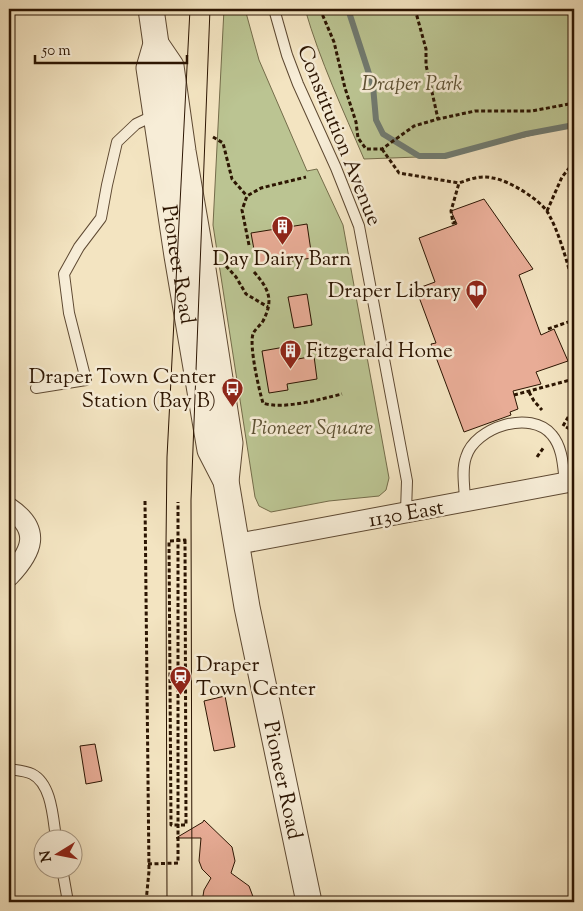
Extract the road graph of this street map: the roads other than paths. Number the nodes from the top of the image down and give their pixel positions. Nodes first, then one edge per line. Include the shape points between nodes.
1 (151, 9) edge
2 (274, 9) edge
3 (156, 44) junction
4 (155, 115) junction
5 (36, 388) dead end
6 (226, 481) junction
7 (570, 482) edge
8 (465, 502) junction
9 (9, 508) edge
10 (406, 512) junction
11 (237, 544) junction
12 (9, 576) edge
13 (9, 769) edge
14 (54, 828) edge
15 (64, 878) edge
16 (68, 902) edge
17 (309, 902) edge

1 - 3 street, Pioneer Road
2 - 10 lane, Constitution Avenue via 296,76 359,226 407,481
3 - 4 street, Pioneer Road via 149,68
3 - 6 street, Pioneer Road via 171,66 230,443
4 - 5 lane via 136,124 117,142 101,218 64,274 69,313 86,380
4 - 6 street, Pioneer Road via 210,450
6 - 11 street, Pioneer Road
7 - 8 street, 1130 East
7 - 8 lane via 559,447 551,434 537,424 516,422 489,433 470,448 464,464
8 - 10 street, 1130 East
9 - 12 street via 27,527 30,539 27,554
10 - 11 street, 1130 East
11 - 17 street, Pioneer Road via 247,607
13 - 14 lane via 32,774 40,780 50,803
15 - 16 lane

